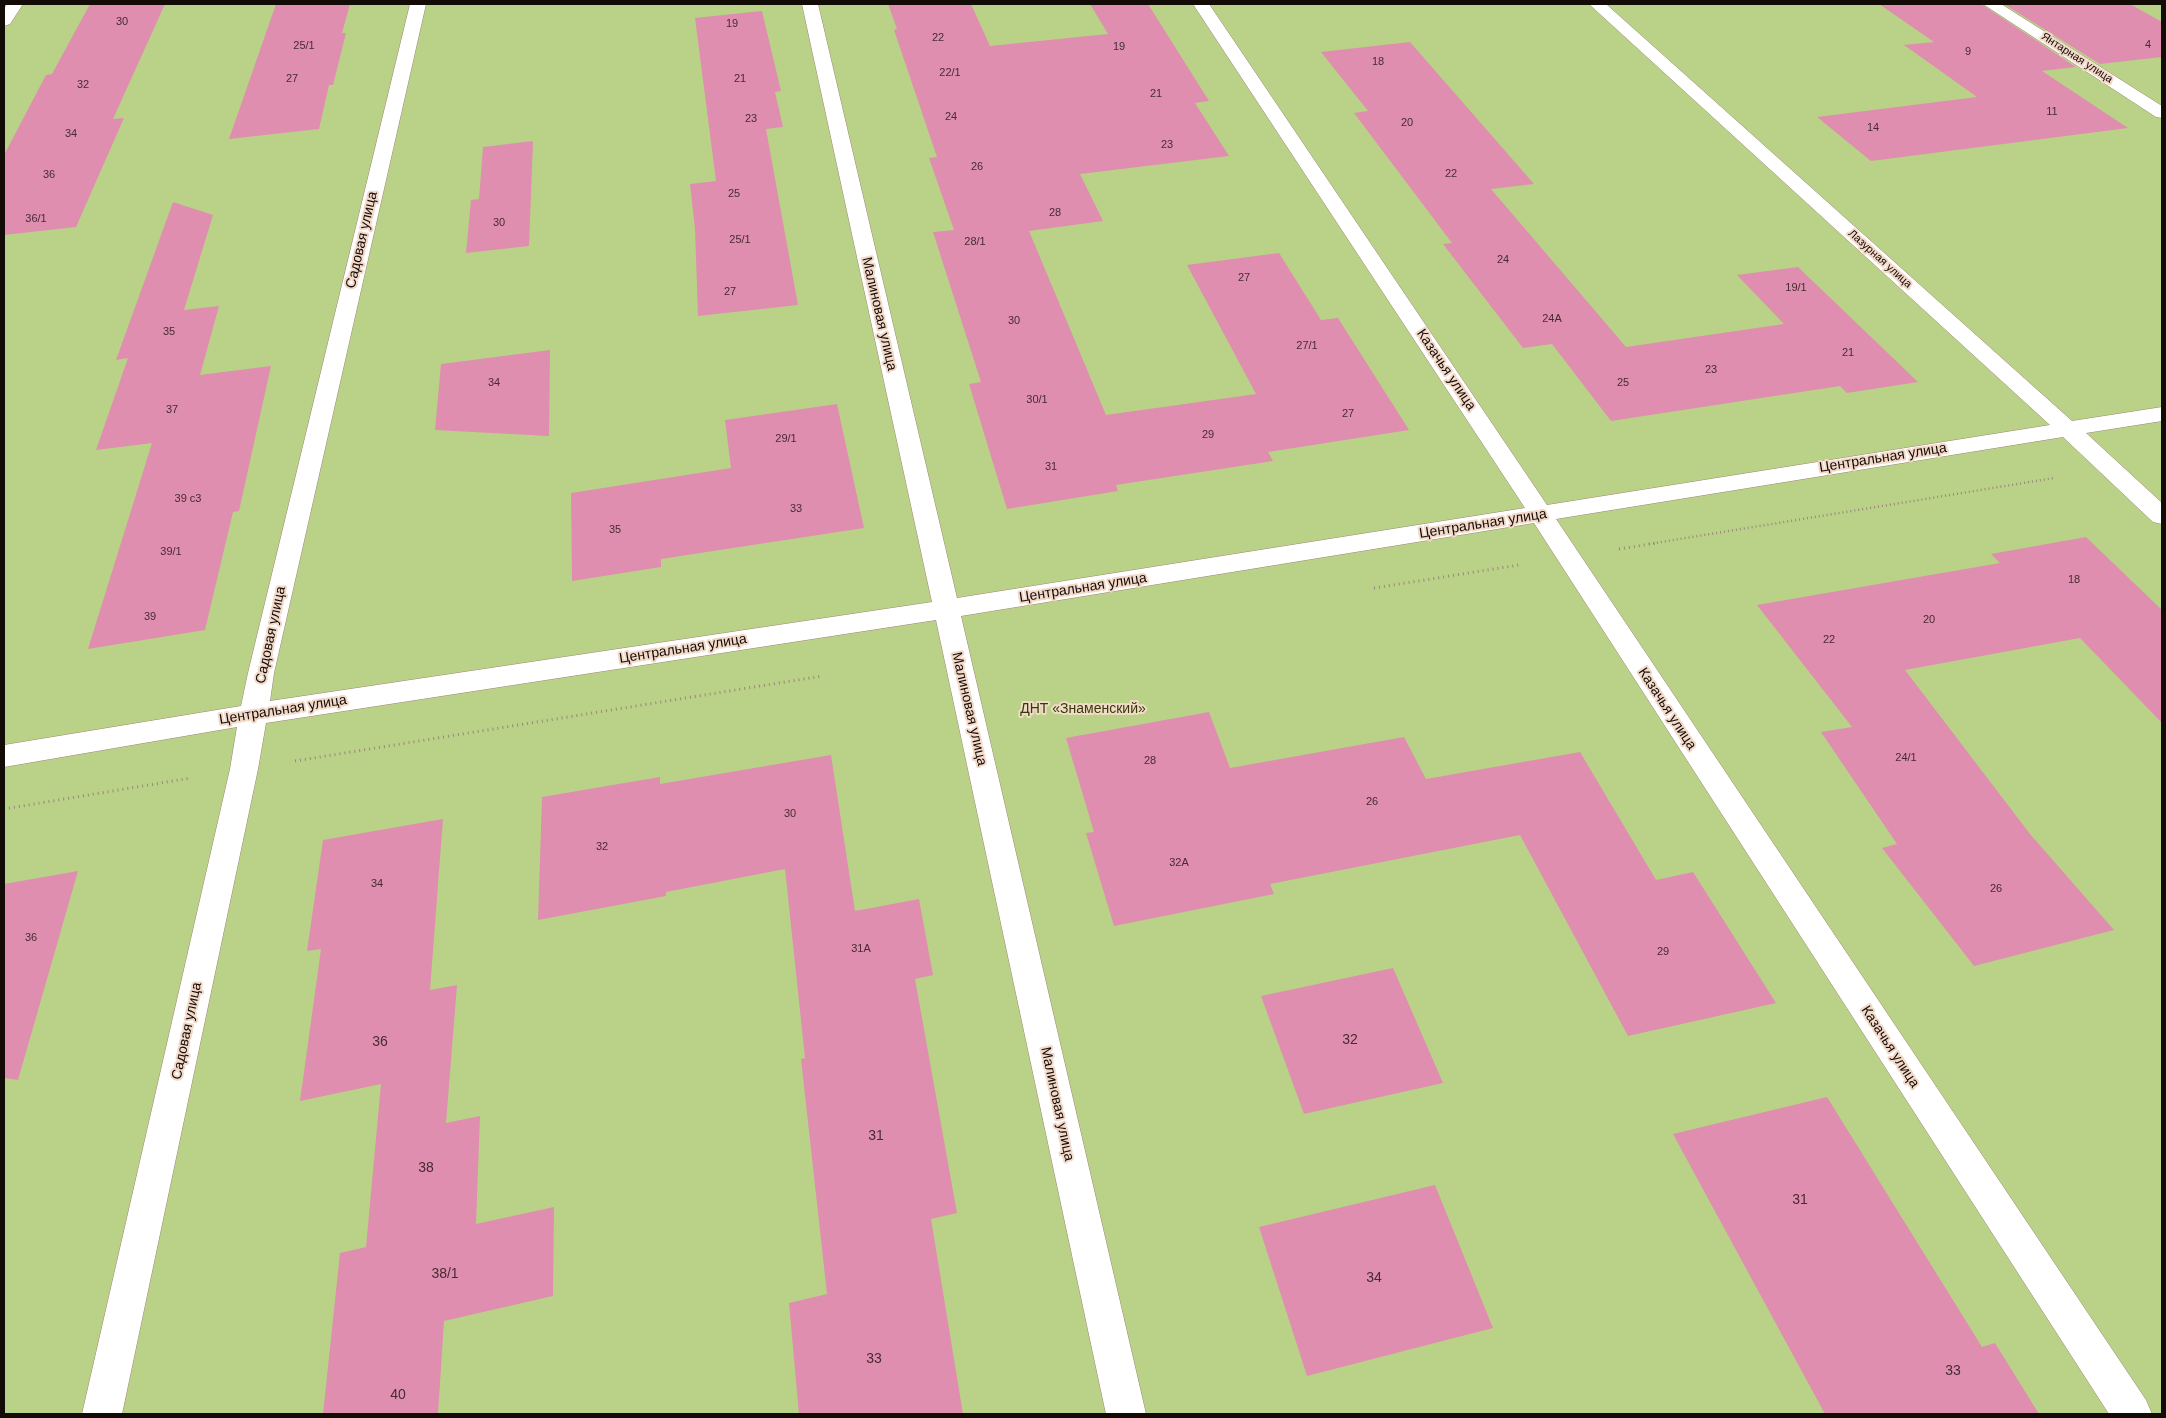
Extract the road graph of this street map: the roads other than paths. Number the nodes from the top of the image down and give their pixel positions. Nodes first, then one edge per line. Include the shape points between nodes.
1 (16, 4) edge
2 (418, 4) edge
3 (810, 4) edge
4 (1201, 4) edge
5 (1597, 4) edge
6 (1991, 4) edge
7 (4, 21) edge
8 (2162, 113) edge
9 (2162, 414) edge
10 (2065, 428) junction
11 (1541, 514) junction
12 (2162, 516) edge
13 (946, 609) junction
14 (256, 714) junction
15 (4, 756) edge
16 (102, 1414) edge
17 (1126, 1414) edge
18 (2132, 1414) edge

1 - 7 street
2 - 14 street, Садовая улица via 261,673
3 - 13 street, Малиновая улица
4 - 11 street, Казачья улица
5 - 10 street, Лазурная улица
6 - 8 street, Янтарная улица
9 - 10 street, Центральная улица
10 - 11 street, Центральная улица
10 - 12 street, Лазурная улица
11 - 13 street, Центральная улица
11 - 18 street, Казачья улица
13 - 14 street, Центральная улица
13 - 17 street, Малиновая улица
14 - 15 street, Центральная улица
14 - 16 street, Садовая улица

